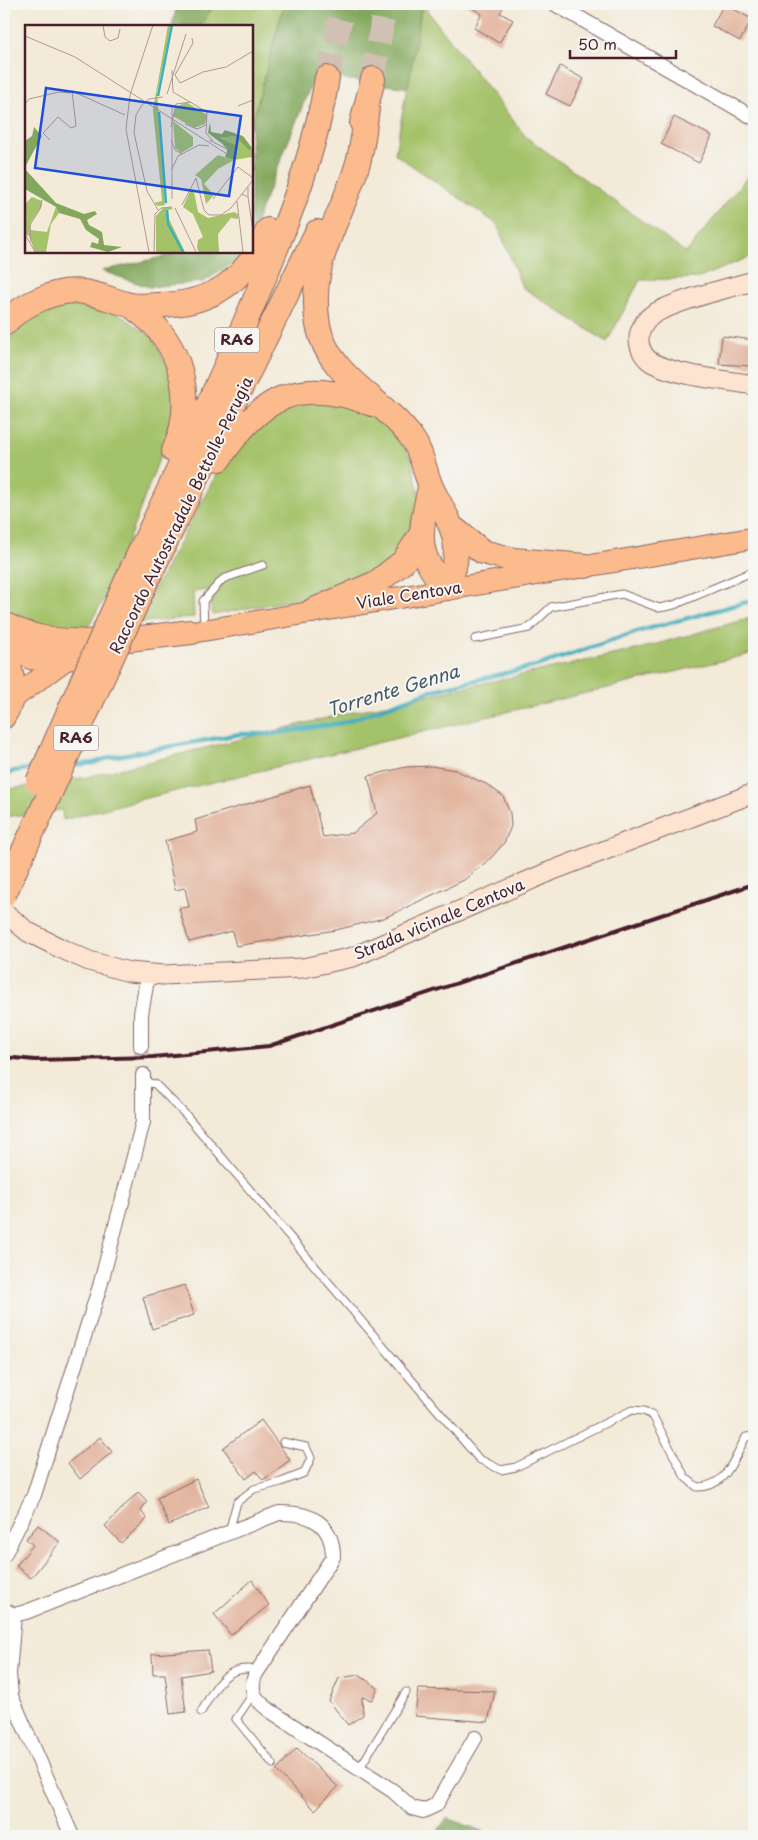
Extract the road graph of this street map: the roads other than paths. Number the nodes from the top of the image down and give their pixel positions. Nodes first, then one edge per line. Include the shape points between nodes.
1 (555, 4) edge
2 (373, 79) tunnel mouth
3 (367, 110) junction
4 (754, 118) edge
5 (754, 281) edge
6 (131, 305) junction
7 (4, 324) edge
8 (754, 385) edge
9 (380, 407) junction
10 (430, 487) junction
11 (453, 528) junction
12 (421, 535) junction
13 (754, 538) edge
14 (263, 566) dead end
15 (586, 566) junction
16 (754, 571) edge
17 (142, 574) junction
18 (447, 588) junction
19 (312, 611) junction
20 (4, 624) edge
21 (198, 631) junction
22 (475, 639) dead end
23 (4, 648) edge
24 (65, 660) junction
25 (8, 708) edge
26 (754, 794) edge
27 (4, 856) edge
28 (4, 894) edge
29 (4, 912) edge
30 (148, 974) junction
31 (141, 1046) tunnel mouth
32 (143, 1078) joint
33 (754, 1436) edge
34 (283, 1442) dead end
35 (229, 1532) junction
36 (4, 1554) edge
37 (9, 1612) edge
38 (257, 1670) junction
39 (406, 1692) dead end
40 (253, 1694) junction
41 (201, 1712) dead end
42 (475, 1738) dead end
43 (273, 1764) dead end
44 (358, 1768) junction
45 (72, 1836) edge

1 - 4 street
2 - 3 highway, Raccordo Autostradale Bettolle-Perugia / RA6
3 - 9 highway via 358,165 326,244 317,276 315,301 326,348 338,367
3 - 17 highway, Raccordo Autostradale Bettolle-Perugia / RA6 via 338,185 300,268
5 - 8 street via 666,308 651,316 638,336 640,350 651,362
6 - 7 highway via 104,296 70,292 51,295 30,304
6 - 17 highway via 168,344 184,385 186,410 178,442 138,533
6 - 17 highway, RA6 via 173,305 203,299 232,283 248,266 260,250 326,89 301,183
9 - 10 highway via 412,438 424,461
9 - 17 highway via 324,390 301,392 259,411 228,446 175,539
10 - 11 highway
10 - 12 highway
11 - 15 highway via 484,552 514,560
11 - 18 highway via 457,558
12 - 18 highway via 425,559 432,573
12 - 19 highway via 403,562 376,583
13 - 15 main road, Viale Centova
14 - 21 lane via 218,584 203,601
15 - 18 main road, Viale Centova
16 - 22 lane via 674,606 659,608 622,594 552,607 529,628
17 - 27 highway, RA6, bridge
17 - 28 highway, Raccordo Autostradale Bettolle-Perugia / RA6, bridge
18 - 19 main road, Viale Centova
19 - 21 main road, Viale Centova
20 - 21 highway via 19,633 71,642
21 - 24 main road, Viale Centova
23 - 24 main road via 32,659
23 - 25 main road via 14,681
24 - 25 main road
26 - 30 street, Strada vicinale Centova via 551,871 353,957 303,968
29 - 30 street, Strada vicinale Centova via 28,932 89,961
30 - 31 street via 140,1014
32 - 33 lane via 155,1084 186,1115 479,1459 501,1470 516,1467 622,1414 632,1410 644,1411 653,1416 685,1476 697,1487 711,1487 721,1481 746,1438
32 - 36 street via 143,1122 100,1286 34,1495
34 - 35 lane via 306,1447 311,1458 304,1473 254,1489 237,1502
35 - 37 street
35 - 38 street via 279,1513 293,1512 318,1522 329,1532 333,1544 333,1557
37 - 45 street via 11,1696
38 - 40 street via 251,1685
38 - 41 lane via 242,1667 221,1679
39 - 44 lane
40 - 43 lane via 236,1719
40 - 44 street via 269,1710
42 - 44 street via 436,1805 423,1811 412,1808

